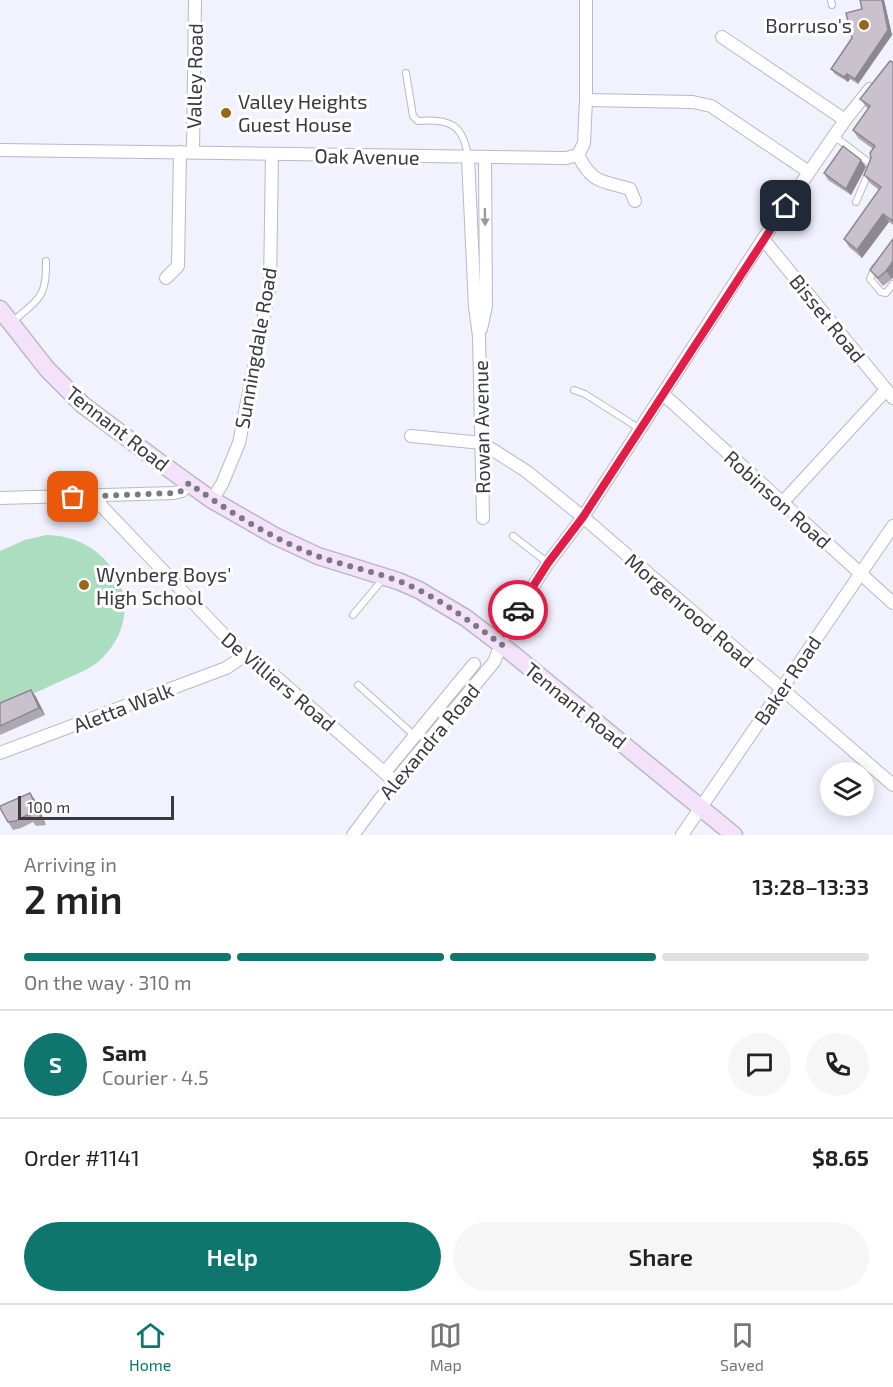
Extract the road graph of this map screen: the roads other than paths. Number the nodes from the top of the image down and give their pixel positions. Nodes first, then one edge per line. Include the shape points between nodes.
1 (195, 0) edge
2 (586, 0) edge
3 (722, 37) dead end
4 (406, 73) dead end
5 (878, 78) edge
6 (586, 100) junction
7 (845, 120) junction
8 (834, 136) junction
9 (0, 150) edge
10 (180, 152) junction
11 (193, 153) junction
12 (272, 155) junction
13 (578, 155) junction
14 (468, 158) junction
15 (485, 158) junction
16 (809, 172) junction
17 (635, 201) dead end
18 (856, 202) dead end
19 (763, 239) junction
20 (881, 260) edge
21 (46, 261) dead end
22 (166, 278) dead end
23 (893, 284) edge
24 (0, 309) edge
25 (10, 323) junction
26 (479, 336) junction
27 (574, 390) dead end
28 (663, 394) junction
29 (890, 394) edge
30 (640, 429) junction
31 (411, 436) dead end
32 (482, 443) junction
33 (189, 483) junction
34 (93, 497) junction
35 (0, 498) edge
36 (212, 500) junction
37 (783, 503) junction
38 (583, 517) junction
39 (483, 518) dead end
40 (893, 526) edge
41 (513, 536) dead end
42 (548, 563) junction
43 (860, 573) junction
44 (386, 577) junction
45 (893, 603) edge
46 (353, 615) dead end
47 (502, 645) junction
48 (244, 656) junction
49 (474, 664) dead end
50 (358, 686) dead end
51 (781, 689) junction
52 (452, 691) junction
53 (464, 700) junction
54 (415, 736) junction
55 (427, 746) junction
56 (404, 749) junction
57 (0, 753) edge
58 (415, 759) junction
59 (385, 772) junction
60 (395, 782) junction
61 (893, 785) edge
62 (701, 809) junction
63 (353, 835) edge
64 (682, 835) edge
65 (734, 835) edge

1 - 11 street, Valley Road
2 - 6 street
3 - 7 street
4 - 14 lane via 413,116 418,121 453,124 462,133
5 - 7 street, Alexandra Road
6 - 13 street via 584,143
6 - 16 street via 693,102 711,106
7 - 8 street, Alexandra Road
8 - 16 street, Alexandra Road
8 - 18 lane via 872,165
9 - 10 street, Oak Avenue
10 - 11 street, Oak Avenue
10 - 22 street via 178,266
11 - 12 street, Oak Avenue
12 - 14 street, Oak Avenue
12 - 36 street, Sunningdale Road via 270,285 239,443
13 - 15 street, Oak Avenue
13 - 17 street via 589,175 630,189
14 - 15 street, Oak Avenue
14 - 26 street, Rowan Avenue
15 -> 26 street, Rowan Avenue via 486,306
16 - 19 street, Alexandra Road
19 - 28 street, Alexandra Road
19 - 29 street, Bisset Road
20 - 23 lane via 870,279 883,293
21 - 25 lane via 41,296
24 - 25 main road, Tennant Road
25 - 33 main road, Tennant Road via 83,405
26 - 32 street, Rowan Avenue
27 - 30 lane
28 - 30 street, Alexandra Road
28 - 37 street, Robinson Road
29 - 37 street
30 - 38 street, Alexandra Road
31 - 32 street
32 - 38 street, Morgenrood Road via 526,471
32 - 39 street, Rowan Avenue
33 - 34 street via 174,493
33 - 36 main road, Tennant Road
34 - 35 street
34 - 48 street, De Villiers Road
36 - 44 main road, Tennant Road via 302,550
37 - 43 street, Robinson Road
38 - 42 street, Alexandra Road
38 - 51 street, Morgenrood Road
40 - 43 street, Baker Road
41 - 42 lane
42 - 47 street, Alexandra Road via 506,628
43 - 45 street, Robinson Road
43 - 51 street, Baker Road
44 - 46 lane
44 - 47 main road, Tennant Road via 419,590
47 - 53 street, Alexandra Road via 494,662
47 - 62 main road, Tennant Road
48 - 57 street, Aletta Walk via 226,668
48 - 59 street, De Villiers Road via 267,669
49 - 52 street
50 - 54 lane
51 - 61 street, Morgenrood Road
51 - 62 street, Baker Road
52 - 53 street
52 - 54 street
53 - 55 street, Alexandra Road
54 - 55 street
54 - 56 street
55 - 58 street, Alexandra Road
56 - 58 street
56 - 59 street
58 - 60 street, Alexandra Road
59 - 60 street, De Villiers Road
60 - 63 street, Alexandra Road
62 - 64 street, Baker Road
62 - 65 main road, Tennant Road

